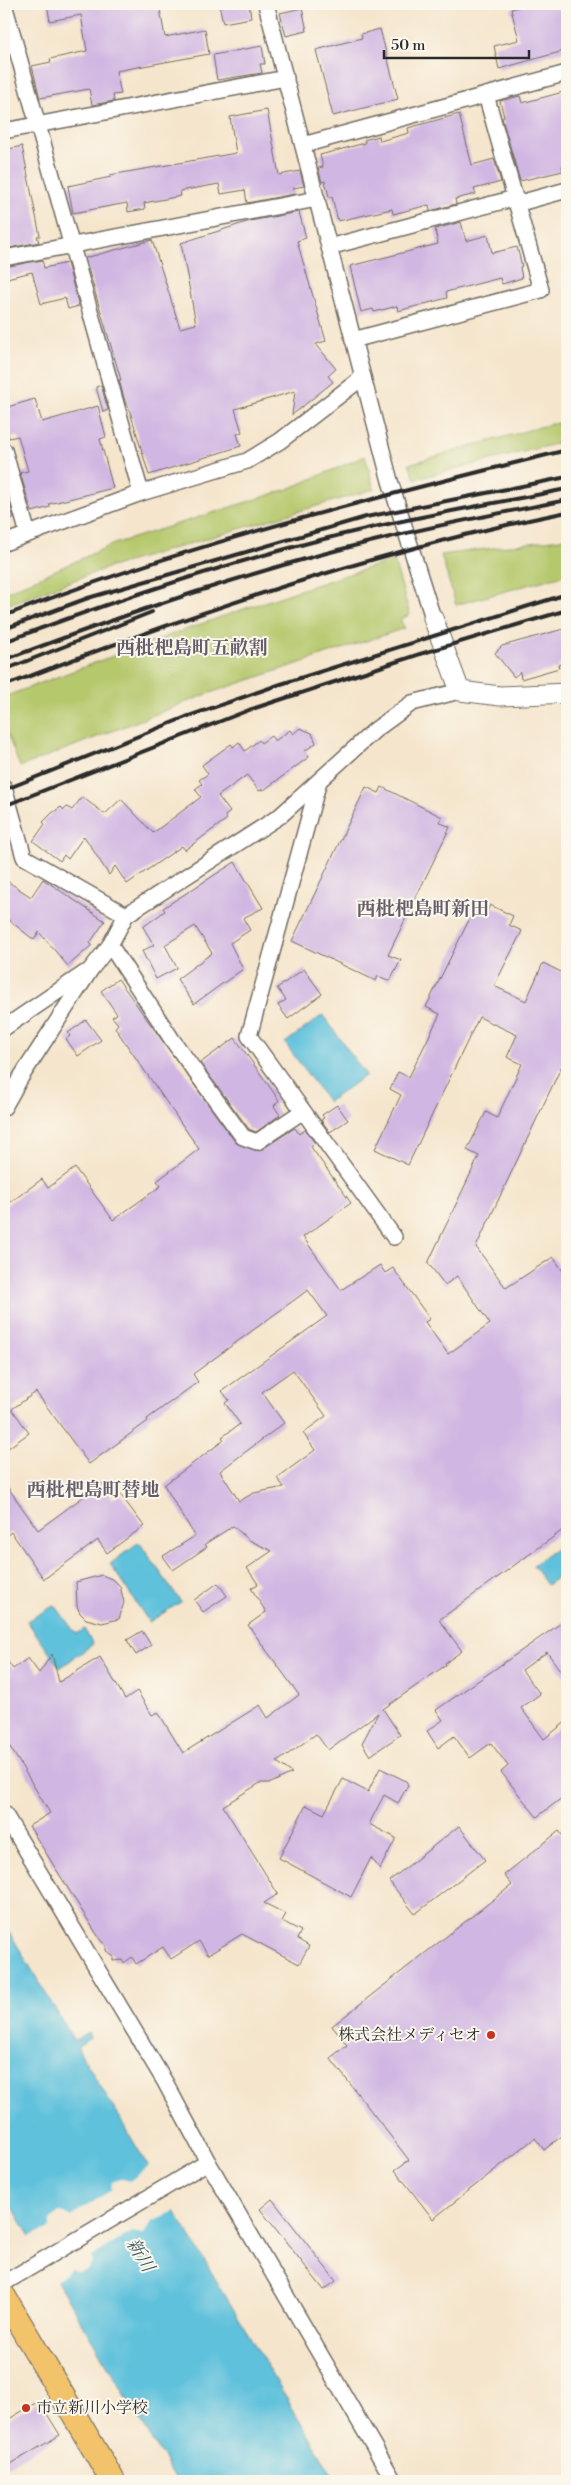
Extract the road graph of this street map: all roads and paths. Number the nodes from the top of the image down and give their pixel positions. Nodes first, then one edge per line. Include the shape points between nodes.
1 (4, 4) edge
2 (266, 4) edge
3 (567, 73) edge
4 (286, 78) junction
5 (486, 95) junction
6 (38, 125) junction
7 (4, 131) edge
8 (303, 145) junction
9 (567, 190) edge
10 (317, 199) junction
11 (515, 201) junction
12 (72, 245) junction
13 (330, 248) junction
14 (4, 258) edge
15 (354, 340) junction
16 (363, 377) junction
17 (4, 450) edge
18 (141, 494) junction
19 (28, 534) junction
20 (4, 543) edge
21 (433, 618) joint
22 (460, 691) junction
23 (567, 692) edge
24 (319, 781) junction
25 (4, 787) edge
26 (10, 832) edge
27 (126, 915) junction
28 (110, 945) junction
29 (91, 969) junction
30 (4, 1028) edge
31 (4, 1107) edge
32 (303, 1111) junction
33 (394, 1237) dead end
34 (4, 1812) edge
35 (202, 2166) junction
36 (4, 2283) edge
37 (4, 2297) edge
38 (113, 2481) edge
39 (394, 2481) edge

1 - 6 street
2 - 4 street
3 - 5 street
4 - 6 street
4 - 8 street
5 - 8 street
5 - 11 street
6 - 7 street
6 - 12 street
8 - 10 street
9 - 11 street
10 - 12 street
10 - 13 street
11 - 13 street
11 - 15 street via 541,290
12 - 14 street
12 - 18 street
13 - 15 street
15 - 16 street
16 - 18 street via 280,441 247,461
16 - 21 street via 390,481
17 - 19 street
18 - 19 street
19 - 20 street
21 - 22 street
22 - 23 street via 500,696
22 - 24 street via 412,703 375,730
24 - 27 street via 280,816
24 - 32 street via 248,1036
25 - 26 street
26 - 27 street via 24,857
27 - 28 street
28 - 29 street
28 - 32 street via 173,1041 244,1137 257,1142
29 - 30 street
29 - 31 street
32 - 33 street
34 - 35 street via 165,2082
35 - 36 street
35 - 39 street
37 - 38 main road

